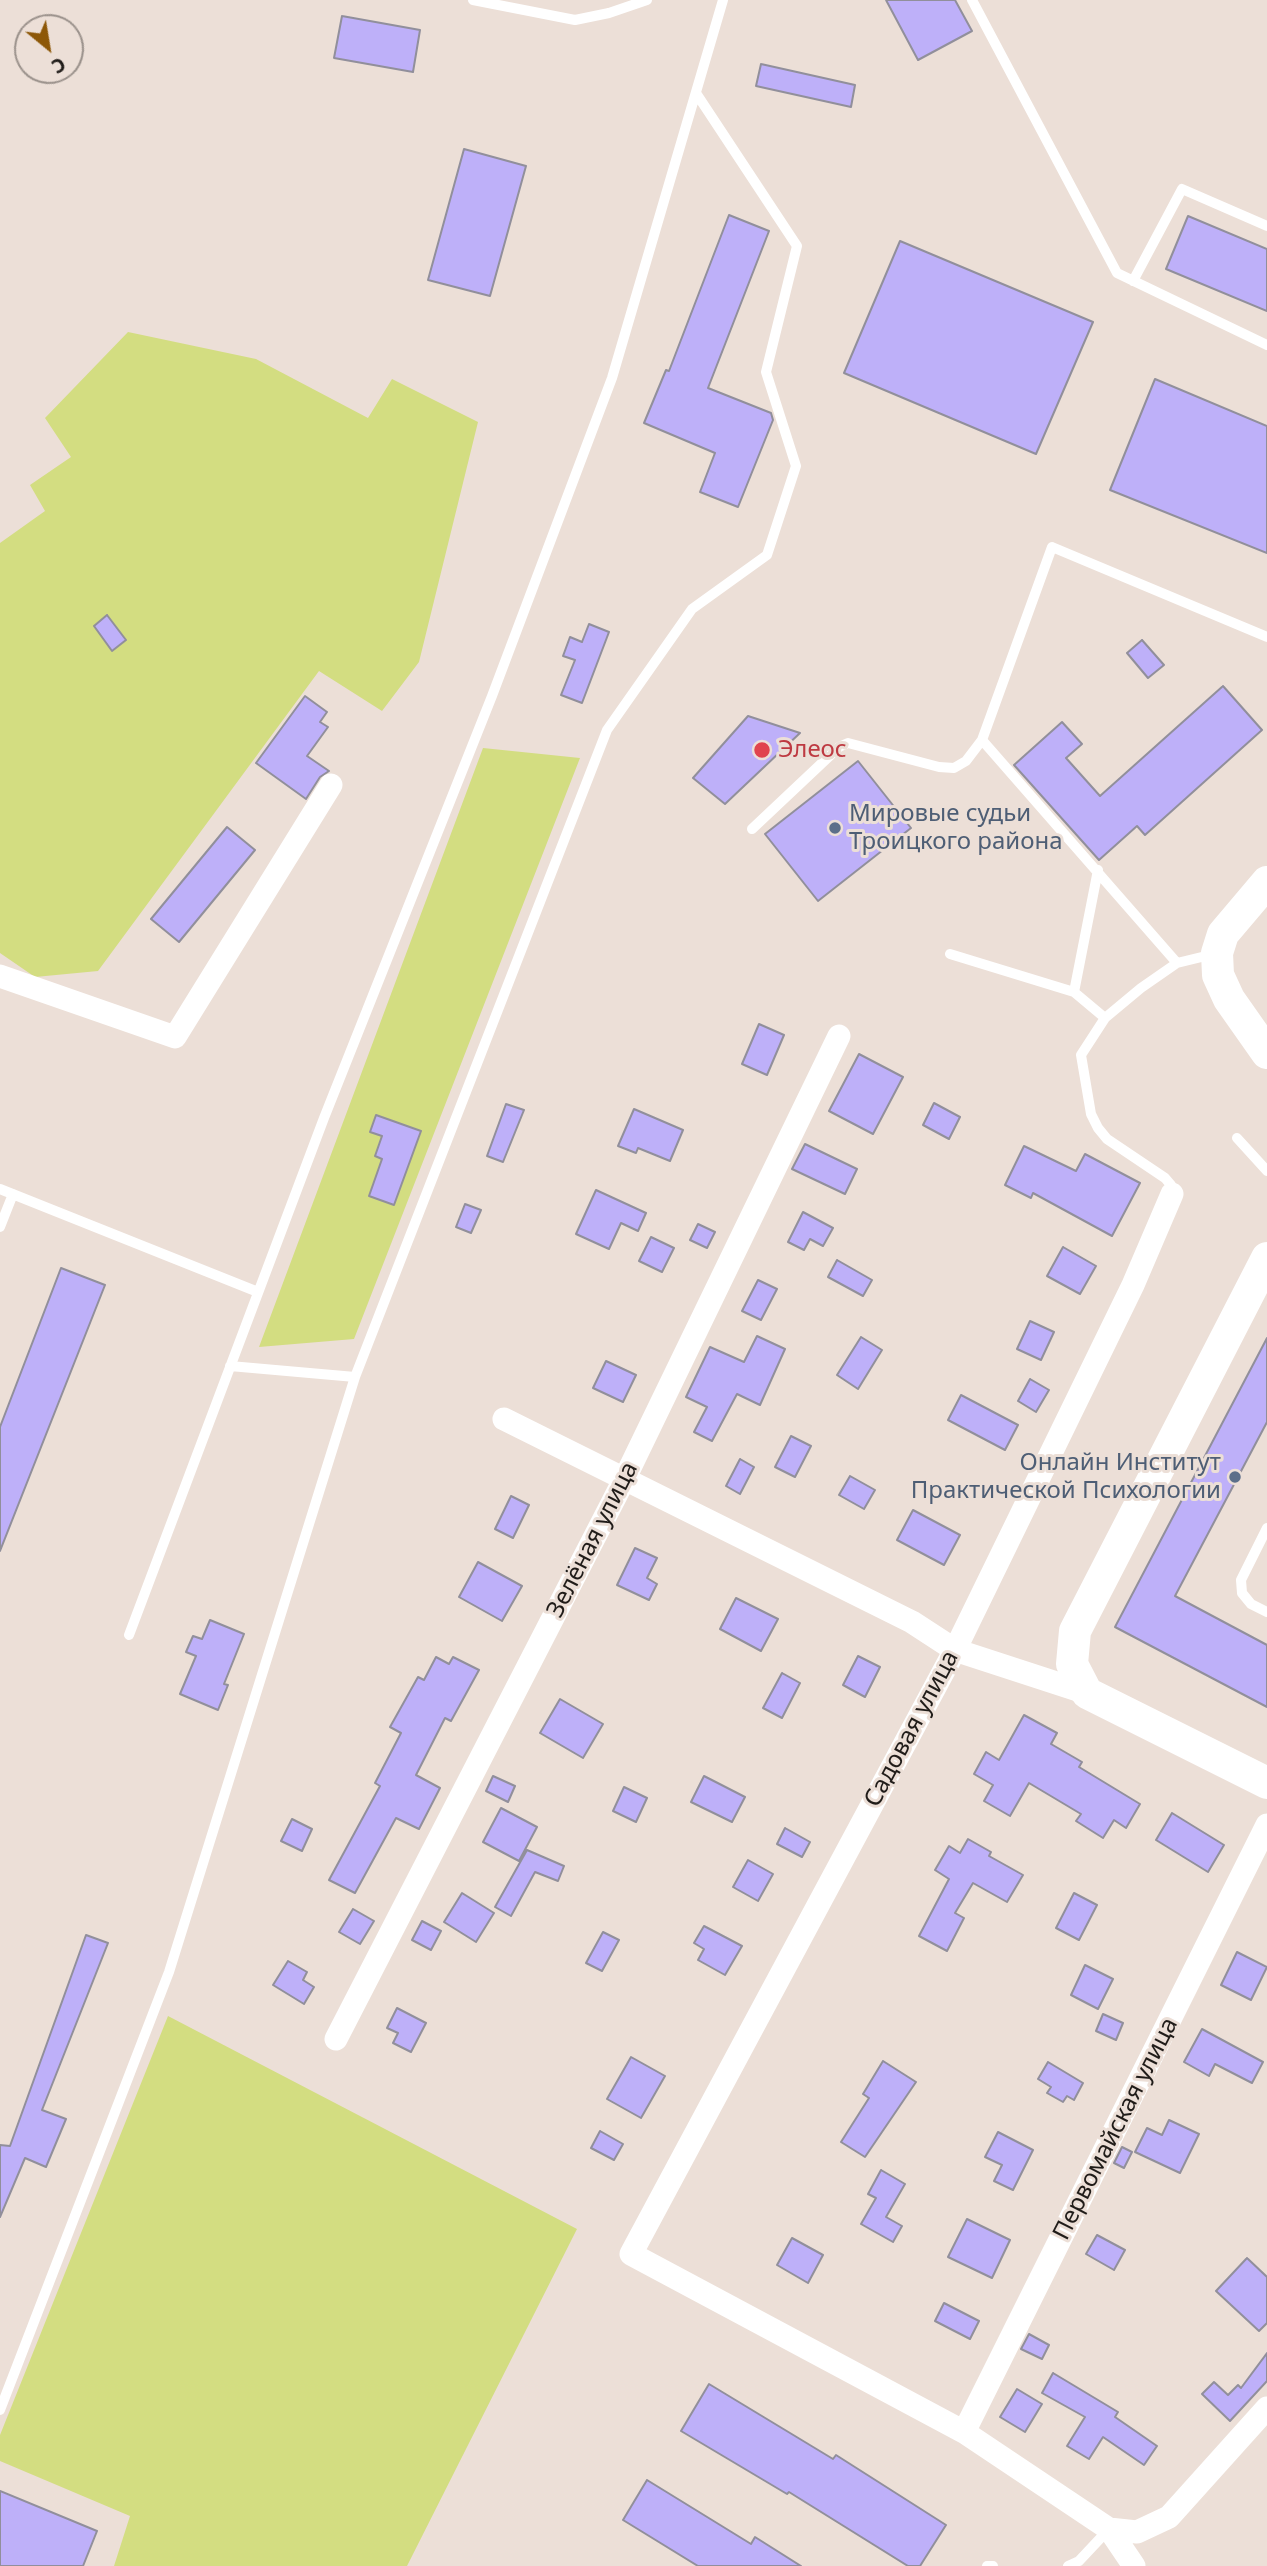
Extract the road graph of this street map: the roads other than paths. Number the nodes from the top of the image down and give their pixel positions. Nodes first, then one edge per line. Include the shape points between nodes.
1 (473, 0) edge
2 (647, 0) edge
3 (723, 0) edge
4 (972, 0) edge
5 (696, 93) junction
6 (1267, 226) edge
7 (1133, 281) junction
8 (1267, 345) edge
9 (1267, 637) edge
10 (982, 740) junction
11 (331, 785) dead end
12 (752, 829) dead end
13 (1098, 870) junction
14 (1267, 882) edge
15 (1217, 953) junction
16 (950, 954) dead end
17 (1177, 963) junction
18 (0, 976) edge
19 (1073, 992) junction
20 (1105, 1018) junction
21 (839, 1036) dead end
22 (1267, 1053) edge
23 (1237, 1138) dead end
24 (1267, 1171) edge
25 (0, 1189) edge
26 (13, 1194) junction
27 (1172, 1194) joint
28 (0, 1227) edge
29 (1267, 1258) edge
30 (258, 1292) junction
31 (230, 1366) junction
32 (355, 1377) junction
33 (504, 1419) dead end
34 (625, 1478) junction
35 (1267, 1528) edge
36 (1267, 1612) edge
37 (129, 1635) dead end
38 (955, 1650) junction
39 (1087, 1693) junction
40 (1267, 1783) edge
41 (1267, 1825) edge
42 (337, 2039) dead end
43 (1267, 2408) edge
44 (0, 2410) edge
45 (964, 2432) junction
46 (1109, 2529) junction
47 (987, 2566) edge
48 (993, 2566) edge
49 (1068, 2566) edge
50 (1133, 2566) edge

1 - 2 lane via 575,20
3 - 5 lane
4 - 7 lane via 1117,273
5 - 30 lane via 612,378
5 - 32 lane via 797,246 766,372 796,466 767,555 692,609 607,730
6 - 7 lane via 1182,189
7 - 8 lane
9 - 10 lane via 1052,547
10 - 12 lane via 966,761 954,768 848,743
10 - 13 lane
11 - 18 street via 175,1037
13 - 17 lane
13 - 19 lane
14 - 15 main road via 1223,934
15 - 17 lane
15 - 22 main road via 1218,975 1229,999
16 - 19 lane
17 - 20 lane
19 - 20 lane
20 - 27 lane via 1081,1055 1091,1114 1107,1139 1165,1178
21 - 34 street, Зелёная улица
23 - 24 lane
25 - 26 lane
26 - 28 lane
26 - 30 lane
27 - 38 street, Садовая улица via 1133,1285
29 - 39 main road via 1074,1631 1072,1664
30 - 31 lane
31 - 32 lane
31 - 37 lane
32 - 44 lane via 169,1972
33 - 34 street
34 - 38 street via 912,1622
34 - 42 street, Зелёная улица
35 - 36 lane via 1241,1580 1242,1593
38 - 39 street
38 - 45 street, Садовая улица via 631,2254
39 - 40 main road
41 - 45 street, Первомайская улица
43 - 46 street via 1169,2517 1136,2532
45 - 46 street
46 - 49 lane via 1079,2561
46 - 50 street
47 - 48 lane

